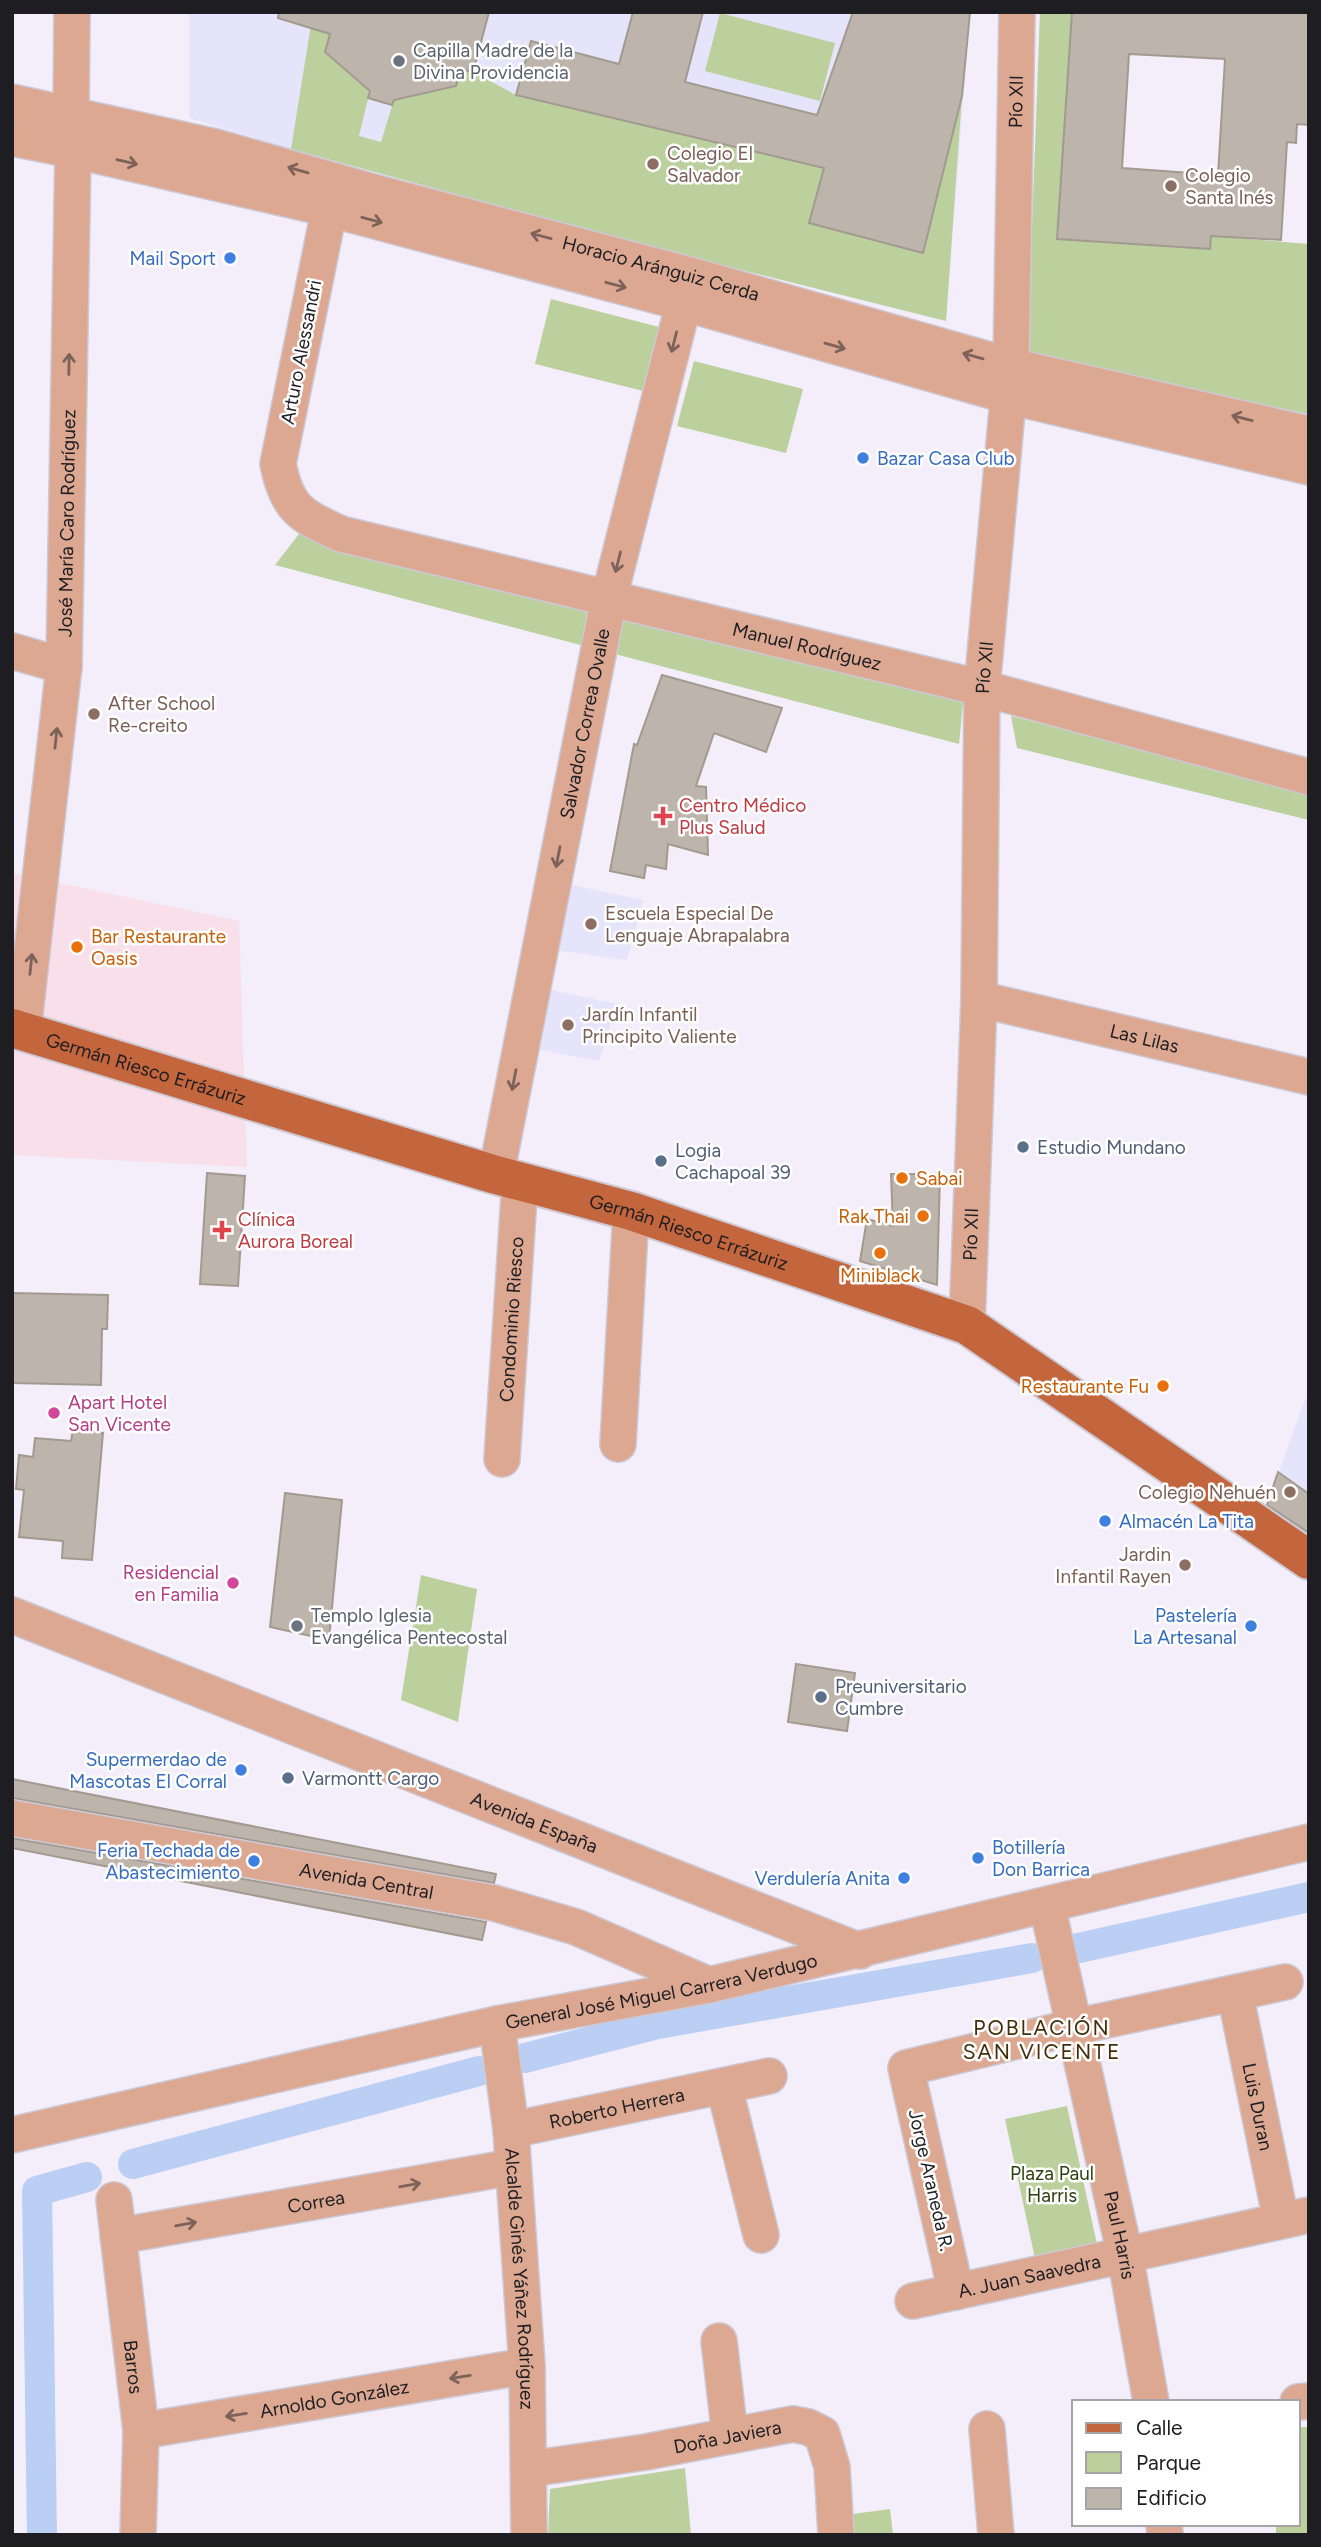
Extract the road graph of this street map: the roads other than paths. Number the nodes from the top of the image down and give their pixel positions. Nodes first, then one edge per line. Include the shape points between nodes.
1 (72, 12) edge
2 (1017, 12) edge
3 (12, 102) edge
4 (71, 114) junction
5 (12, 138) edge
6 (74, 150) junction
7 (333, 195) junction
8 (687, 289) junction
9 (1010, 381) junction
10 (1309, 434) edge
11 (1309, 467) edge
12 (305, 517) joint
13 (609, 598) junction
14 (12, 651) edge
15 (64, 666) junction
16 (982, 688) junction
17 (1309, 777) edge
18 (979, 999) junction
19 (18, 1030) edge
20 (1309, 1077) edge
21 (508, 1178) junction
22 (631, 1211) junction
23 (967, 1325) junction
24 (618, 1444) dead end
25 (502, 1459) dead end
26 (1309, 1560) edge
27 (12, 1615) edge
28 (12, 1818) edge
29 (1309, 1842) edge
30 (1047, 1905) junction
31 (860, 1951) junction
32 (1285, 1982) dead end
33 (709, 1985) junction
34 (1235, 1993) junction
35 (497, 2024) junction
36 (1074, 2027) junction
37 (769, 2077) dead end
38 (724, 2086) junction
39 (511, 2130) junction
40 (12, 2135) edge
41 (513, 2167) junction
42 (114, 2200) dead end
43 (1295, 2218) edge
44 (761, 2235) dead end
45 (118, 2236) junction
46 (1125, 2255) junction
47 (956, 2292) junction
48 (913, 2301) dead end
49 (719, 2341) dead end
50 (527, 2366) junction
51 (1152, 2400) edge
52 (987, 2429) dead end
53 (141, 2431) junction
54 (730, 2436) junction
55 (529, 2469) junction
56 (138, 2535) edge
57 (529, 2535) edge
58 (836, 2535) edge
59 (996, 2535) edge

1 - 4 street, José María Caro Rodríguez
2 - 9 street, Pío XII
3 - 4 street, Horacio Aránguiz Cerda
4 - 6 street, José María Caro Rodríguez
7 -> 4 street, Horacio Aránguiz Cerda via 216,147
5 - 6 street, Horacio Aránguiz Cerda
6 -> 7 street, Horacio Aránguiz Cerda
15 -> 6 street, José María Caro Rodríguez
7 - 8 street, Horacio Aránguiz Cerda
7 - 12 street, Arturo Alessandri via 278,464 289,499
8 - 9 street, Horacio Aránguiz Cerda
8 -> 13 street, Salvador Correa Ovalle
10 -> 9 street, Horacio Aránguiz Cerda
9 - 11 street, Horacio Aránguiz Cerda
9 - 16 street, Pío XII
12 - 13 street, Manuel Rodríguez via 341,534
13 - 16 street, Manuel Rodríguez
13 -> 21 street, Salvador Correa Ovalle
14 - 15 street
19 -> 15 street, José María Caro Rodríguez
16 - 17 street, Manuel Rodríguez
16 - 18 street, Pío XII
18 - 20 street, Las Lilas
18 - 23 street, Pío XII
19 - 21 main road, Germán Riesco Errázuriz
21 - 22 main road, Germán Riesco Errázuriz
21 - 25 street, Condominio Riesco
22 - 23 main road, Germán Riesco Errázuriz
22 - 24 street
23 - 26 main road, Germán Riesco Errázuriz
27 - 31 street, Avenida España
28 - 33 street, Avenida Central via 494,1903 576,1927
29 - 30 street, General José Miguel Carrera Verdugo
30 - 31 street, General José Miguel Carrera Verdugo
30 - 36 street, Paul Harris
31 - 33 street, General José Miguel Carrera Verdugo
32 - 34 street
33 - 35 street, General José Miguel Carrera Verdugo
34 - 36 street
34 - 43 street, Luis Duran
35 - 39 street, Alcalde Ginés Yáñez Rodríguez
35 - 40 street, General José Miguel Carrera Verdugo
36 - 46 street, Paul Harris
36 - 47 street, Jorge Araneda R. via 906,2068
37 - 38 street, Roberto Herrera
38 - 39 street, Roberto Herrera
38 - 44 street
39 - 41 street, Alcalde Ginés Yáñez Rodríguez
45 -> 41 street, Correa
41 - 50 street, Alcalde Ginés Yáñez Rodríguez
42 - 45 street, Barros
43 - 46 street, A. Juan Saavedra
45 - 53 street, Barros
46 - 47 street, A. Juan Saavedra
46 - 51 street, Paul Harris
47 - 48 street, A. Juan Saavedra
49 - 54 street
50 -> 53 street, Arnoldo González
50 - 55 street, Alcalde Ginés Yáñez Rodríguez
52 - 59 street
53 - 56 street, Barros
54 - 55 street, Doña Javiera
54 - 58 street, Doña Javiera via 793,2424 822,2434 832,2467
55 - 57 street, Alcalde Ginés Yáñez Rodríguez

